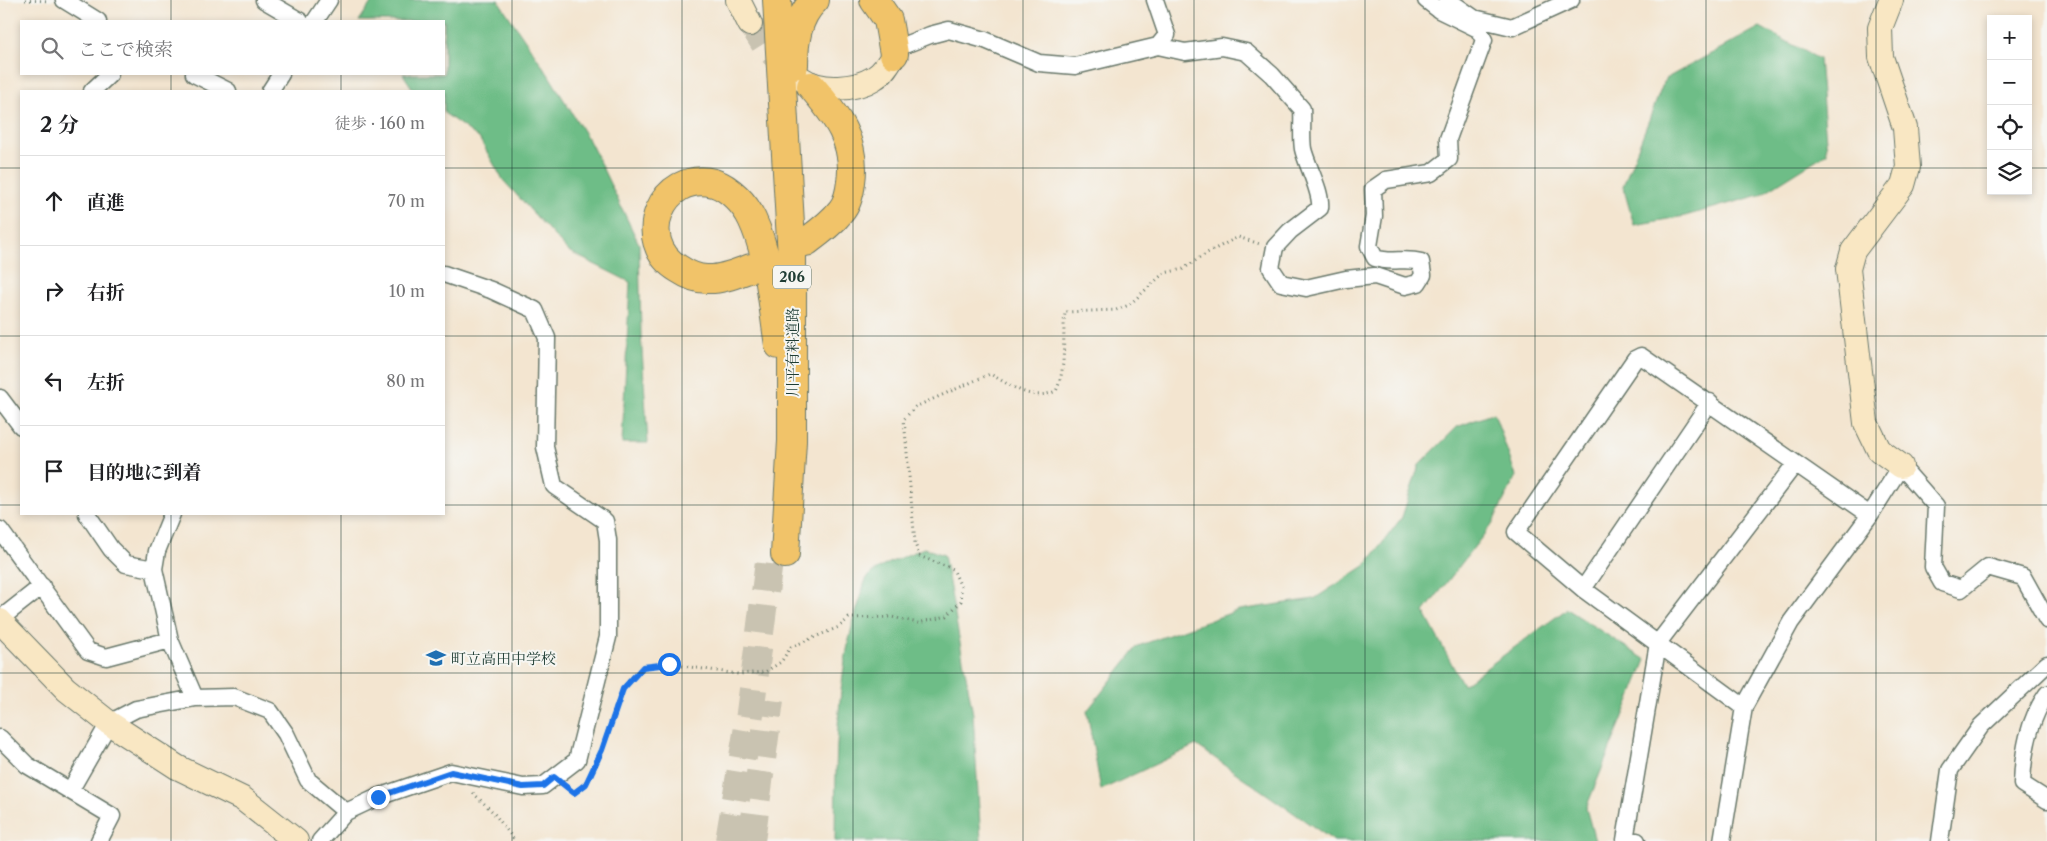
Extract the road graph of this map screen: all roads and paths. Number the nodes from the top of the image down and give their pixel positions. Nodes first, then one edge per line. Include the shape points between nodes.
1 (25, 0) edge
2 (64, 0) edge
3 (264, 0) edge
4 (329, 0) edge
5 (738, 0) edge
6 (767, 0) edge
7 (777, 0) edge
8 (815, 0) edge
9 (874, 0) edge
10 (1155, 0) edge
11 (1426, 0) edge
12 (1448, 0) edge
13 (1571, 0) edge
14 (1890, 0) edge
15 (96, 20) edge
16 (298, 20) edge
17 (316, 20) edge
18 (750, 24) tunnel mouth
19 (1158, 46) junction
20 (894, 54) junction
21 (109, 75) edge
22 (196, 75) edge
23 (280, 75) edge
24 (806, 82) joint
25 (93, 90) edge
26 (226, 90) edge
27 (271, 90) edge
28 (1275, 249) junction
29 (799, 250) junction
30 (751, 268) dead end
31 (445, 274) edge
32 (781, 356) junction
33 (0, 398) edge
34 (1710, 402) junction
35 (19, 420) edge
36 (1796, 464) junction
37 (1901, 466) junction
38 (88, 515) edge
39 (172, 515) edge
40 (1870, 515) junction
41 (0, 530) edge
42 (154, 569) junction
43 (42, 586) junction
44 (1582, 589) junction
45 (0, 620) edge
46 (2047, 620) edge
47 (170, 640) junction
48 (1658, 644) junction
49 (2047, 664) edge
50 (2047, 694) edge
51 (195, 698) junction
52 (1744, 707) junction
53 (109, 723) junction
54 (0, 738) edge
55 (451, 772) junction
56 (554, 777) junction
57 (70, 791) junction
58 (2047, 800) edge
59 (346, 812) junction
60 (100, 841) edge
61 (296, 841) edge
62 (320, 841) edge
63 (514, 841) edge
64 (1637, 841) edge
65 (1722, 841) edge
66 (1940, 841) edge

1 - 2 path
2 - 15 street
3 - 16 street
4 - 17 street
5 - 18 street
6 - 32 highway, 川平有料道路 / 206 via 778,193
7 - 29 highway, 川平有料道路 / 206
8 - 29 highway via 798,25 794,52
9 - 20 highway via 888,20
10 - 19 street via 1167,35
11 - 28 street via 1478,29 1484,40 1448,139 1449,158 1431,172 1386,180 1373,189 1374,216 1369,246 1375,258 1388,263 1409,259 1421,262 1424,275 1418,283 1405,286 1375,276 1306,288 1281,283 1272,268
12 - 13 street via 1474,18 1512,27
14 - 37 street via 1880,28 1881,57 1904,128 1908,167 1903,185 1853,250 1848,269 1866,424 1879,450
19 - 20 street via 1075,66 1040,63 985,40 949,30 902,46
19 - 28 street via 1185,52 1222,47 1246,52 1302,109 1303,146 1321,201 1320,208 1290,231
20 - 24 street via 874,78 860,84 843,88
21 - 25 street
22 - 26 street
23 - 27 street
24 - 29 highway via 835,113 847,135 853,170 843,210
28 - 56 path via 1238,237 1183,270 1164,274 1129,304 1116,310 1065,312 1061,380 1056,391 1043,396 1028,394 990,374 915,407 904,419 915,544 919,556 953,569 961,587 961,601 946,616 918,623 892,617 849,618 839,627 791,647 781,662 765,672 738,674 669,664 643,667 623,689 602,750 586,784 574,793
29 - 32 highway, 川平有料道路 / 206 via 792,441 778,554
30 - 32 highway via 708,280 691,276 663,257 654,227 670,194 686,184 703,180 720,185 738,199 751,218 767,270
31 - 56 street via 535,310 547,338 545,447 554,486 605,521 608,540 608,637 577,760
33 - 35 street
34 - 36 street
34 - 44 street
34 - 44 street via 1641,356 1635,359 1521,524 1516,532
36 - 40 street
36 - 48 street
37 - 40 street
37 - 46 street via 1936,506 1933,567 1942,583 1961,589 1988,567 2023,577
38 - 42 street via 111,549 126,564
39 - 42 street via 157,551
40 - 52 street via 1791,622
41 - 43 street
42 - 47 street
43 - 45 street
43 - 47 street via 88,651 106,657
44 - 48 street
45 - 53 street via 66,689
47 - 51 street
48 - 52 street
48 - 64 street via 1625,840
49 - 66 street via 1981,726 1950,770
50 - 58 street via 2038,707 2023,754 2022,784
51 - 53 street via 136,708
51 - 59 street via 234,698 270,711 286,734 308,780
52 - 65 street
53 - 57 street
53 - 61 street via 177,767 243,799
54 - 57 street via 28,765
55 - 56 street via 523,787 543,786
55 - 59 street via 378,797
55 - 63 path via 493,812
57 - 60 street via 112,816
59 - 62 street

